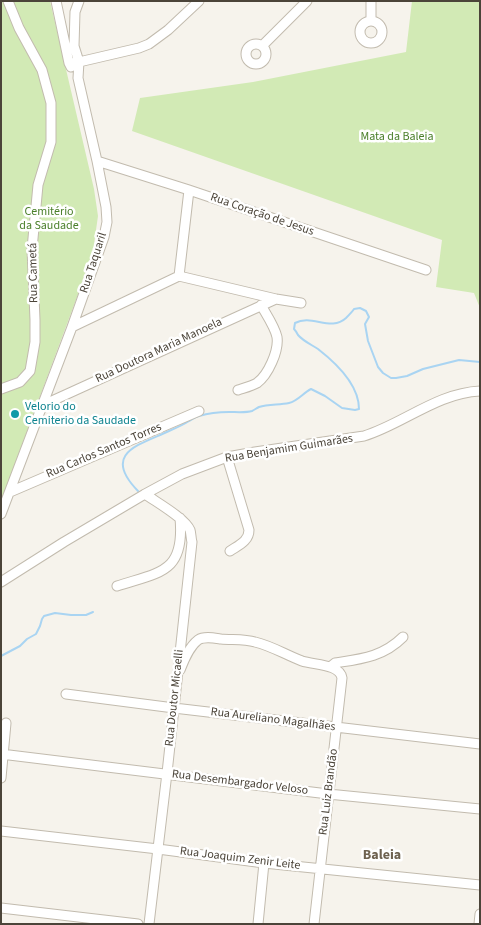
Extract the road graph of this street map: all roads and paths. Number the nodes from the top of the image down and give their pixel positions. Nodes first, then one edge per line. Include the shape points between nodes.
1 (8, 1) edge
2 (56, 1) edge
3 (79, 1) edge
4 (199, 1) edge
5 (307, 1) edge
6 (371, 1) edge
7 (371, 21) dead end
8 (262, 46) dead end
9 (79, 62) junction
10 (68, 63) junction
11 (78, 78) junction
12 (97, 161) junction
13 (190, 190) junction
14 (426, 270) dead end
15 (179, 276) junction
16 (276, 299) junction
17 (300, 303) dead end
18 (261, 305) junction
19 (72, 327) junction
20 (1, 389) edge
21 (238, 390) dead end
22 (480, 391) edge
23 (43, 405) junction
24 (199, 411) dead end
25 (227, 457) junction
26 (10, 492) junction
27 (144, 494) junction
28 (1, 514) edge
29 (180, 518) junction
30 (230, 551) dead end
31 (1, 582) edge
32 (117, 586) dead end
33 (403, 637) dead end
34 (330, 667) junction
35 (177, 677) junction
36 (66, 694) dead end
37 (174, 708) junction
38 (6, 723) dead end
39 (336, 727) junction
40 (480, 744) edge
41 (3, 754) edge
42 (168, 773) junction
43 (1, 778) edge
44 (328, 794) junction
45 (480, 809) edge
46 (1, 831) edge
47 (158, 849) junction
48 (264, 863) junction
49 (320, 869) junction
50 (480, 885) edge
51 (1, 908) edge
52 (480, 914) edge
53 (138, 924) edge
54 (149, 924) edge
55 (258, 924) edge
56 (314, 924) edge
57 (478, 924) edge

1 - 20 street, Rua Cametá via 42,70 51,103 51,142 38,184 32,249 35,342 30,371 20,382
2 - 10 street
3 - 9 street, Rua Taquaril via 75,12 74,46
4 - 9 street via 149,44
5 - 8 street
6 - 7 street
9 - 10 street
9 - 11 street, Rua Taquaril
10 - 11 street
11 - 12 street, Rua Taquaril
12 - 13 street, Rua Coração de Jesus
12 - 19 street, Rua Taquaril via 106,206 104,237
13 - 14 street, Rua Coração de Jesus
13 - 15 street
15 - 16 street
15 - 19 street
16 - 17 street
16 - 18 street, Rua Doutora Maria Manoela
18 - 21 street via 276,336 275,357 257,382
18 - 23 street, Rua Doutora Maria Manoela
19 - 23 street, Rua Taquaril
22 - 25 street, Rua Benjamim Guimarães via 432,404 376,433
23 - 26 street, Rua Taquaril
24 - 26 street, Rua Carlos Santos Torres
25 - 27 street, Rua Benjamim Guimarães via 182,474
25 - 30 street via 249,530 246,540
26 - 28 street, Rua Taquaril
27 - 29 street, Rua Doutor Micaelli
27 - 31 street, Rua Benjamim Guimarães
29 - 32 street via 179,548 168,568
29 - 35 street, Rua Doutor Micaelli via 190,530 192,542
33 - 34 street via 372,656 335,663
34 - 35 street via 300,660 254,642 205,638 193,645
34 - 39 street, Rua Luiz Brandão via 342,674
35 - 37 street, Rua Doutor Micaelli
36 - 37 street, Rua Aureliano Magalhães
37 - 39 street, Rua Aureliano Magalhães
37 - 42 street, Rua Doutor Micaelli
38 - 41 street
39 - 40 street, Rua Aureliano Magalhães
39 - 44 street, Rua Luiz Brandão
41 - 42 street, Rua Desembargador Veloso
41 - 43 street
42 - 44 street, Rua Desembargador Veloso
42 - 47 street, Rua Doutor Micaelli
44 - 45 street, Rua Desembargador Veloso
44 - 49 street, Rua Luiz Brandão
46 - 47 street, Rua Joaquim Zenir Leite
47 - 48 street, Rua Joaquim Zenir Leite
47 - 54 street, Rua Doutor Micaelli
48 - 49 street, Rua Joaquim Zenir Leite
48 - 55 street
49 - 50 street, Rua Joaquim Zenir Leite
49 - 56 street, Rua Luiz Brandão
51 - 53 street
52 - 57 street

